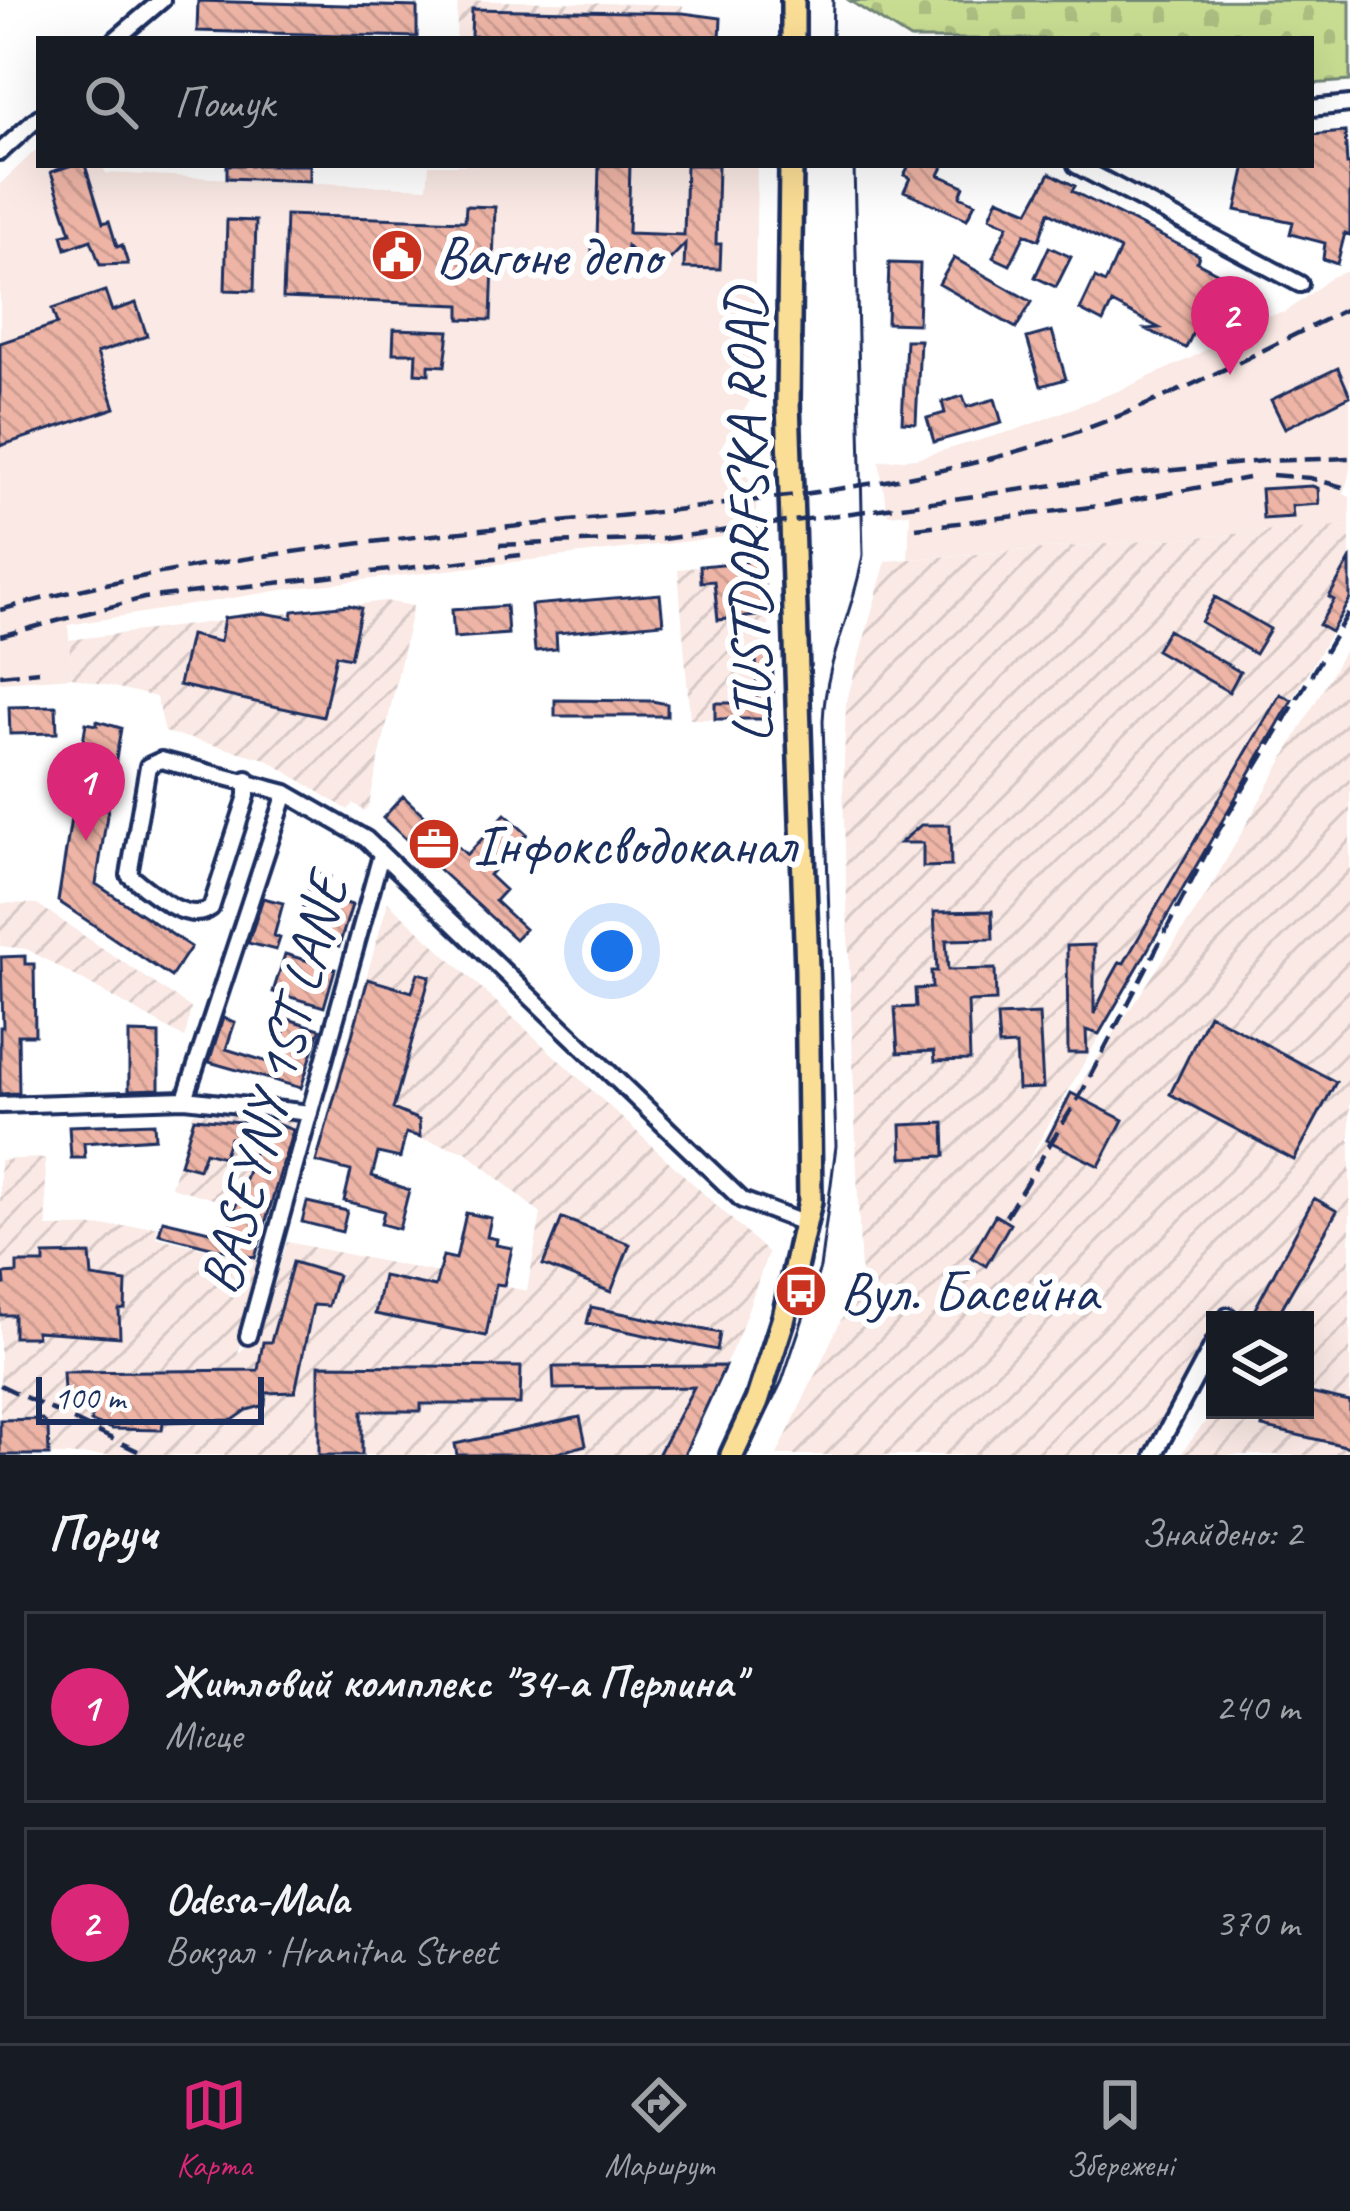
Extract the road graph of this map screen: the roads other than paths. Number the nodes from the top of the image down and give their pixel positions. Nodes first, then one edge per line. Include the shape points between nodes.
1 (162, 0) edge
2 (793, 0) edge
3 (120, 36) edge
4 (794, 36) edge
5 (1350, 104) edge
6 (1314, 108) edge
7 (36, 120) edge
8 (0, 152) edge
9 (791, 168) edge
10 (1082, 168) edge
11 (1300, 284) dead end
12 (247, 779) junction
13 (286, 793) junction
14 (381, 855) junction
15 (185, 1100) junction
16 (0, 1105) edge
17 (310, 1113) junction
18 (806, 1225) junction
19 (248, 1336) dead end
20 (1206, 1358) edge
21 (732, 1455) edge
22 (1154, 1455) edge

1 - 3 street
2 - 4 main road
5 - 6 street
7 - 8 street
9 - 18 main road, LIUSTDORFSKA ROAD via 791,562 812,1156
10 - 11 street
12 - 12 street via 153,761 129,875 188,915 205,914 248,796
12 - 13 street
13 - 14 street
13 - 15 street
14 - 17 street, BASEYNY 1ST LANE
14 - 18 street via 742,1200
15 - 16 street
15 - 17 street
17 - 19 street, BASEYNY 1ST LANE
18 - 21 main road, LIUSTDORFSKA ROAD via 784,1317
20 - 22 street

